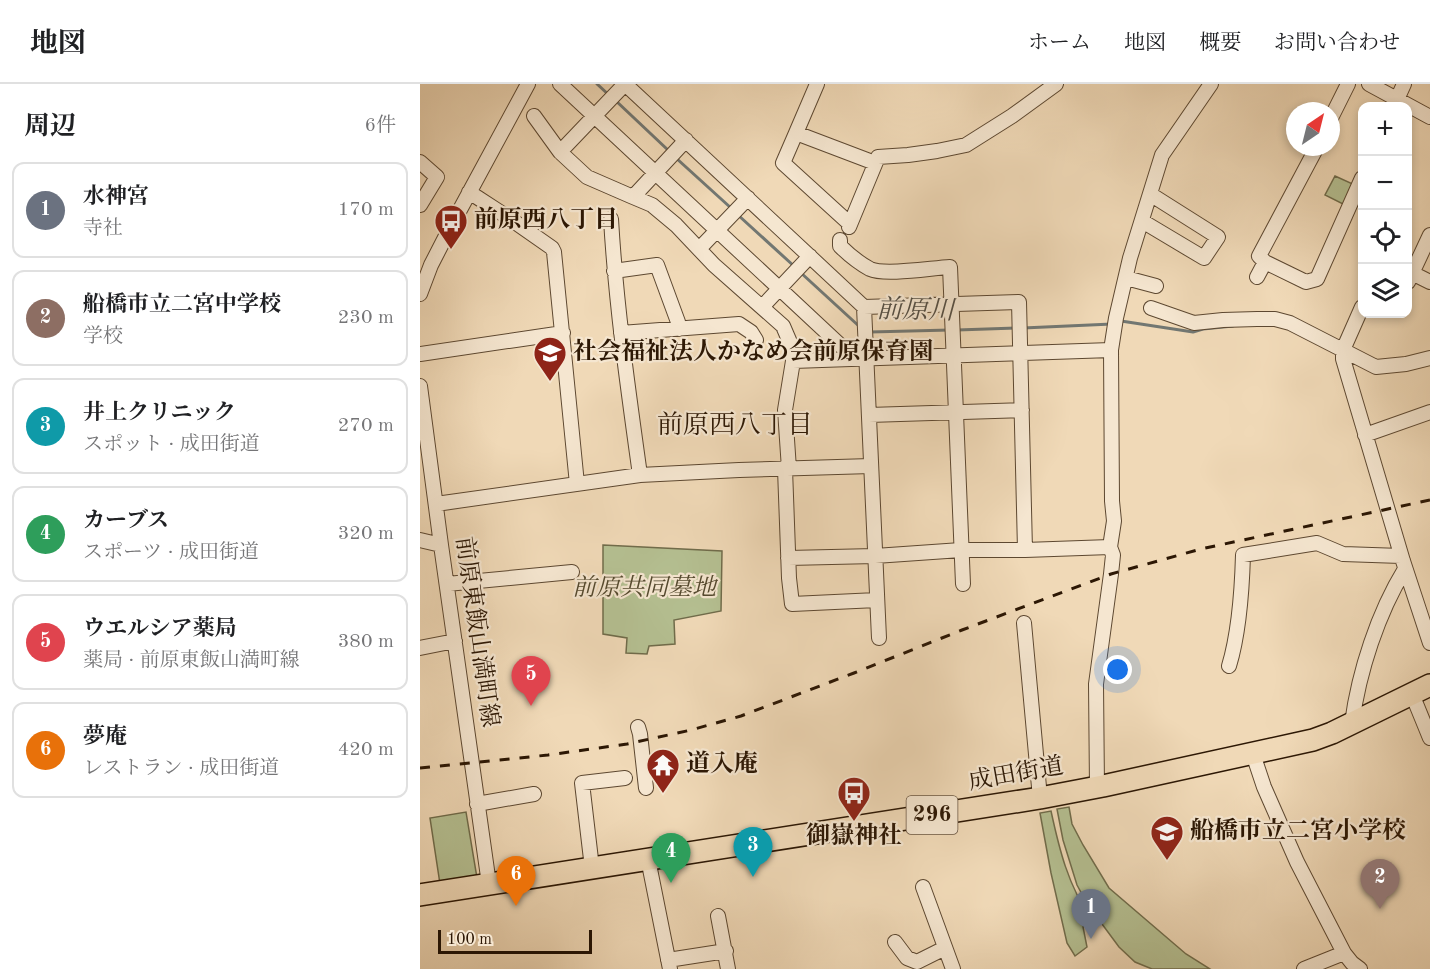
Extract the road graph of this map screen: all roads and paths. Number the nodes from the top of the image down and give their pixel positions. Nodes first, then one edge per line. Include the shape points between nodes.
1 (528, 84) edge
2 (560, 84) edge
3 (625, 84) edge
4 (817, 84) edge
5 (1056, 84) edge
6 (1211, 84) edge
7 (1348, 84) edge
8 (1369, 84) edge
9 (1404, 84) edge
10 (1339, 102) edge
11 (1395, 102) edge
12 (1396, 102) edge
13 (1412, 110) edge
14 (534, 116) dead end
15 (595, 116) junction
16 (1430, 117) edge
17 (796, 133) junction
18 (686, 140) junction
19 (561, 152) junction
20 (1312, 156) edge
21 (420, 162) edge
22 (875, 163) junction
23 (656, 173) junction
24 (1358, 187) edge
25 (469, 192) junction
26 (1150, 194) junction
27 (633, 197) junction
28 (748, 198) junction
29 (420, 205) edge
30 (611, 219) dead end
31 (1142, 221) junction
32 (717, 230) junction
33 (1430, 235) edge
34 (840, 240) dead end
35 (699, 249) junction
36 (810, 256) junction
37 (1265, 262) junction
38 (1412, 269) edge
39 (614, 271) junction
40 (1412, 276) edge
41 (1257, 277) dead end
42 (1125, 278) junction
43 (1430, 282) edge
44 (1156, 286) dead end
45 (779, 288) junction
46 (420, 294) edge
47 (951, 304) junction
48 (762, 307) junction
49 (864, 307) junction
50 (1151, 308) dead end
51 (1358, 316) edge
52 (679, 328) junction
53 (563, 333) junction
54 (621, 333) junction
55 (756, 340) dead end
56 (1111, 350) junction
57 (1343, 350) junction
58 (1020, 353) junction
59 (420, 354) edge
60 (953, 356) junction
61 (1430, 358) edge
62 (861, 359) junction
63 (793, 362) junction
64 (420, 386) edge
65 (1022, 410) junction
66 (956, 412) junction
67 (1430, 412) edge
68 (869, 415) junction
69 (1365, 435) junction
70 (871, 466) junction
71 (787, 469) junction
72 (640, 475) junction
73 (577, 484) junction
74 (436, 504) junction
75 (420, 540) edge
76 (441, 545) junction
77 (1110, 547) junction
78 (961, 550) junction
79 (1025, 550) junction
80 (875, 556) junction
81 (788, 558) junction
82 (1403, 562) junction
83 (573, 572) dead end
84 (447, 584) junction
85 (963, 584) dead end
86 (877, 600) junction
87 (1024, 623) dead end
88 (879, 638) dead end
89 (455, 641) junction
90 (1430, 643) edge
91 (420, 648) edge
92 (1229, 666) dead end
93 (1421, 689) edge
94 (1352, 723) junction
95 (638, 727) dead end
96 (1430, 738) edge
97 (1253, 754) junction
98 (625, 778) dead end
99 (1097, 787) junction
100 (646, 788) dead end
101 (534, 794) dead end
102 (1040, 798) junction
103 (477, 804) junction
104 (648, 859) junction
105 (592, 868) junction
106 (489, 884) junction
107 (923, 887) dead end
108 (420, 895) edge
109 (718, 916) dead end
110 (895, 942) dead end
111 (945, 948) junction
112 (726, 951) junction
113 (1344, 953) junction
114 (669, 964) edge
115 (728, 969) edge
116 (953, 969) edge
117 (1304, 969) edge
118 (1360, 969) edge

1 - 25 street
2 - 15 street
3 - 15 street
3 - 18 street
4 - 17 street
5 - 22 street via 966,145 878,157
6 - 26 street via 1162,155
7 - 10 street
8 - 11 street
9 - 12 street
13 - 16 street
14 - 19 street
15 - 19 street
15 - 23 street
17 - 22 street
17 - 22 street via 783,163 849,225
18 - 23 street
18 - 28 street
19 - 27 street via 587,177
20 - 37 street via 1259,256
21 - 29 street via 437,177
23 - 27 street
23 - 32 street
24 - 37 street via 1317,279 1306,282
25 - 46 street
25 - 53 street via 552,248
26 - 31 street
26 - 31 street via 1218,237 1204,258
27 - 35 street via 652,205
28 - 32 street
28 - 36 street
30 - 39 street
31 - 42 street
32 - 35 street
32 - 45 street
33 - 38 street
34 - 47 street via 840,246 849,255 871,269 887,272 950,267
35 - 48 street
36 - 45 street
36 - 49 street
37 - 41 street
39 - 52 street via 657,265
39 - 54 street
40 - 43 street
42 - 44 street
42 - 56 street
45 - 48 street
45 - 62 street
47 - 49 street
47 - 58 street via 1019,302
47 - 60 street
48 - 63 street via 783,326 792,346
49 - 62 street
50 - 57 street via 1194,323 1257,319 1290,323
51 - 57 street
52 - 54 street
52 - 55 street via 739,324
53 - 59 street
53 - 73 street
54 - 72 street
56 - 58 street
56 - 77 street via 1114,521
57 - 61 street via 1376,367
57 - 69 street
58 - 60 street
58 - 65 street
60 - 62 street
60 - 66 street
62 - 63 street
62 - 68 street
63 - 71 street via 785,410
64 - 74 street, 前原東飯山満町線
65 - 66 street
65 - 79 street
66 - 68 street
66 - 78 street
67 - 69 street
68 - 70 street
69 - 82 street
70 - 71 street
70 - 80 street
71 - 72 street
71 - 81 street
72 - 73 street
73 - 74 street
74 - 76 street, 前原東飯山満町線
75 - 76 street
76 - 84 street, 前原東飯山満町線
77 - 79 street
77 - 99 street via 1113,555 1096,684
78 - 79 street
78 - 80 street
78 - 85 street
80 - 81 street
80 - 86 street
81 - 86 street via 792,604
82 - 90 street
82 - 92 street via 1343,554 1317,543 1243,555
82 - 94 street via 1368,650
83 - 84 street
84 - 89 street, 前原東飯山満町線
86 - 88 street
87 - 102 street
89 - 91 street
89 - 103 street, 前原東飯山満町線
93 - 94 highway, 成田街道 / 296
93 - 96 street
94 - 97 highway, 成田街道 / 296 via 1313,740
95 - 100 street
97 - 99 highway, 成田街道 / 296
97 - 113 street via 1297,862
98 - 105 street via 582,783
99 - 102 highway, 成田街道 / 296
101 - 103 street
102 - 104 highway, 成田街道 / 296
103 - 106 street, 前原東飯山満町線
104 - 105 highway, 成田街道 / 296
104 - 114 street
105 - 106 highway, 成田街道 / 296
106 - 108 highway, 成田街道 / 296
107 - 111 street
109 - 112 street
110 - 111 street via 907,958 917,962
111 - 116 street
112 - 114 street
112 - 115 street
113 - 117 street
113 - 118 street

